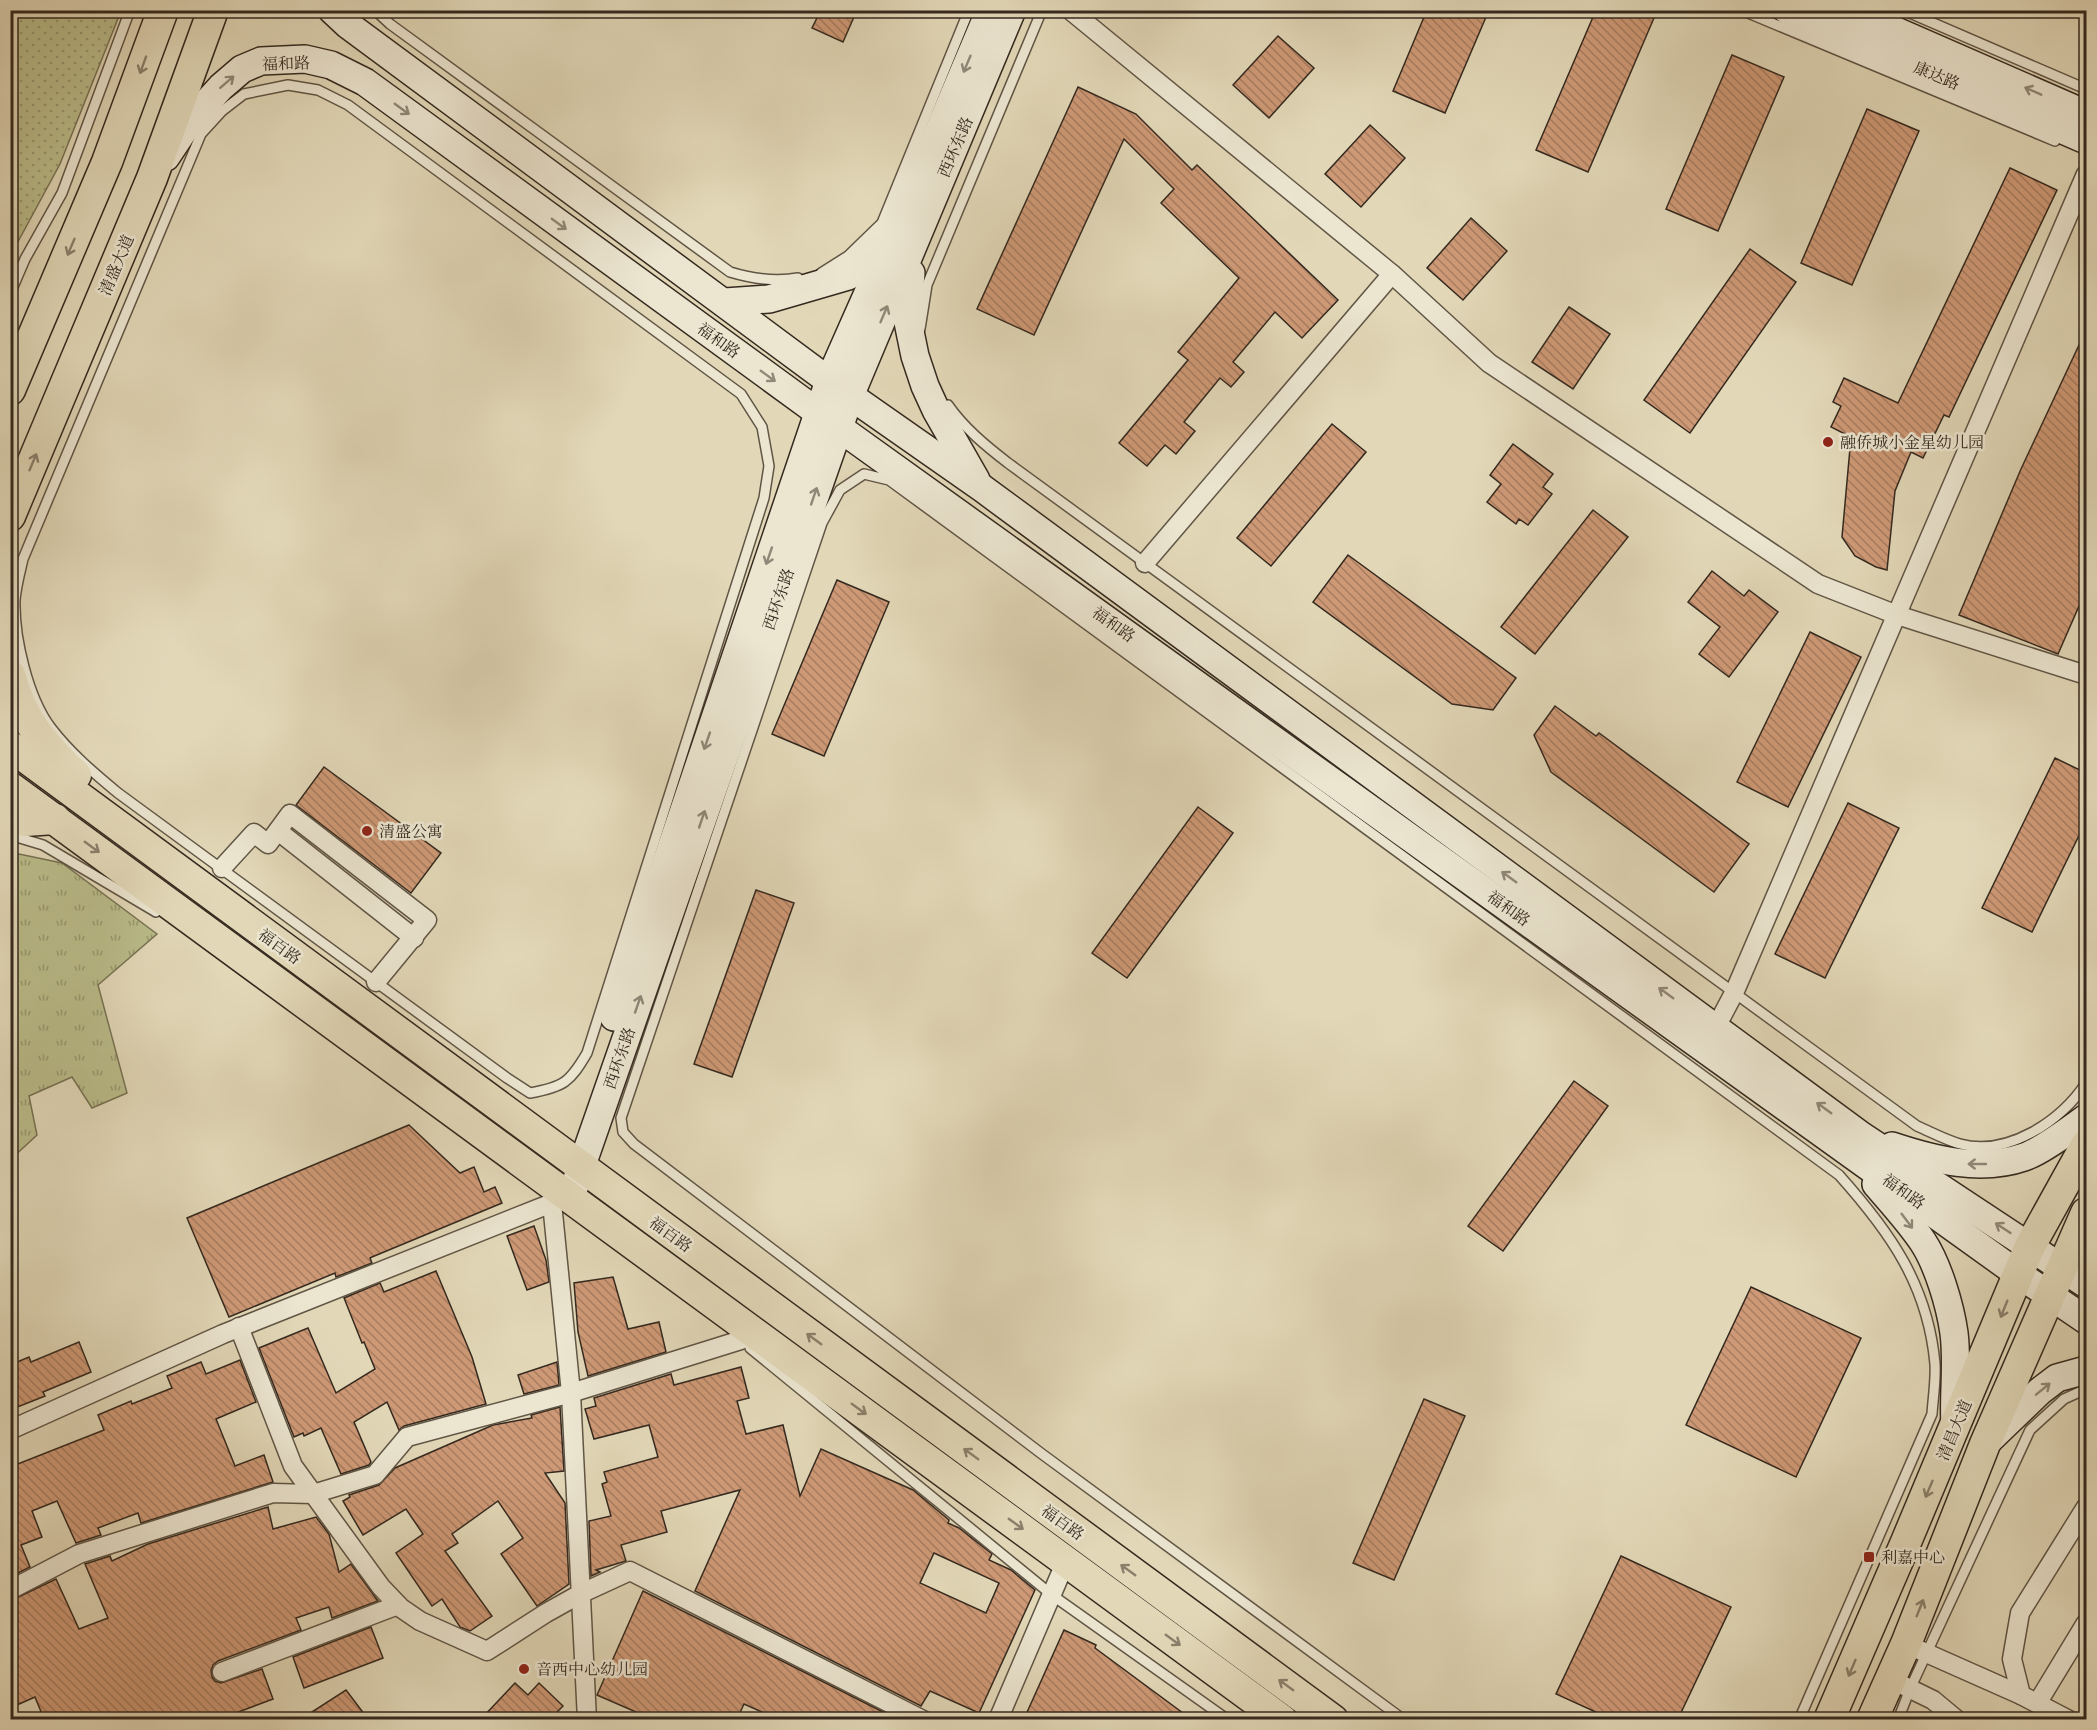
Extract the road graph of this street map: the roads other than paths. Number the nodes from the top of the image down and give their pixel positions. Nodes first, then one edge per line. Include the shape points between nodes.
1 (130, 10) edge
2 (164, 10) edge
3 (213, 10) edge
4 (332, 10) edge
5 (375, 10) edge
6 (969, 10) edge
7 (990, 10) edge
8 (1012, 10) edge
9 (1042, 10) edge
10 (1070, 10) edge
11 (1742, 10) edge
12 (1787, 10) edge
13 (1848, 10) edge
14 (1903, 10) edge
15 (2086, 89) edge
16 (2086, 114) edge
17 (2076, 142) edge
18 (2086, 174) edge
19 (152, 178) junction
20 (911, 196) junction
21 (916, 242) junction
22 (1392, 274) junction
23 (10, 294) edge
24 (725, 302) junction
25 (839, 388) junction
26 (10, 390) edge
27 (828, 419) junction
28 (982, 488) junction
29 (10, 516) edge
30 (1145, 563) junction
31 (1897, 615) junction
32 (10, 675) edge
33 (2086, 675) edge
34 (10, 746) edge
35 (10, 788) edge
36 (10, 819) edge
37 (55, 819) junction
38 (10, 835) edge
39 (159, 857) junction
40 (222, 868) junction
41 (162, 915) dead end
42 (376, 982) junction
43 (1734, 993) junction
44 (1715, 1029) junction
45 (2086, 1083) edge
46 (2086, 1118) edge
47 (1851, 1140) junction
48 (2086, 1145) edge
49 (574, 1162) junction
50 (557, 1198) junction
51 (2086, 1213) edge
52 (2030, 1246) junction
53 (2018, 1274) junction
54 (2074, 1276) edge
55 (2049, 1295) junction
56 (2086, 1320) edge
57 (239, 1328) junction
58 (736, 1337) joint
59 (2086, 1370) edge
60 (2086, 1389) edge
61 (571, 1393) junction
62 (1955, 1427) junction
63 (10, 1430) edge
64 (1985, 1443) junction
65 (313, 1494) junction
66 (2086, 1507) edge
67 (1066, 1561) junction
68 (10, 1590) edge
69 (580, 1594) junction
70 (1052, 1595) junction
71 (398, 1605) junction
72 (2086, 1623) edge
73 (1916, 1649) junction
74 (222, 1672) dead end
75 (1900, 1684) junction
76 (2030, 1699) junction
77 (587, 1719) edge
78 (923, 1719) edge
79 (998, 1719) edge
80 (1228, 1719) edge
81 (1282, 1719) edge
82 (1333, 1719) edge
83 (1404, 1719) edge
84 (1800, 1719) edge
85 (1830, 1719) edge
86 (1872, 1719) edge
87 (1898, 1719) edge
88 (1957, 1719) edge
89 (2069, 1719) edge

1 - 23 lane via 62,193
2 -> 26 main road via 107,162
3 - 19 main road, 清盛大道
4 - 24 street, 福和路
5 - 6 lane via 730,272 767,280 818,275 848,256 882,223
7 -> 20 street, 西环东路
8 - 21 street, 西环东路
9 - 30 lane via 927,285 920,329 924,351 936,388 956,417 985,445
10 - 22 street
11 - 17 lane
12 - 17 street, 康达路
16 -> 13 street, 康达路
14 - 15 lane
18 - 31 street
19 -> 27 street, 福和路 via 190,121 242,69 261,61 305,59 331,65 365,82
29 -> 19 main road, 清盛大道
20 - 24 street via 882,245 848,276 769,299
20 - 25 street, 西环东路
25 -> 21 street, 西环东路
21 - 28 street via 906,317 915,356 936,410
22 - 30 street
22 - 31 street via 1498,369 1818,584
24 - 25 street, 福和路
25 - 27 street, 西环东路
25 - 28 street, 福和路
27 - 47 street, 福和路
27 - 49 street, 西环东路
44 -> 28 street, 福和路
30 - 43 lane
31 - 33 street
31 - 43 street
32 - 39 main road via 27,719 52,753 125,816
34 - 39 main road, 福百路
35 - 37 main road, 福百路
36 - 37 main road
37 -> 50 main road, 福百路
38 - 41 lane via 43,845
39 - 49 main road, 福百路
40 - 42 lane
40 - 42 street via 254,833 268,844 290,814 427,920
40 - 42 lane via 118,793 77,758 50,727 30,687 17,639 15,598 23,559 201,134 244,94 288,85 318,90 348,105 741,394 762,427 769,466 764,498 587,1053 573,1077 553,1089 530,1093
43 - 44 street
43 - 45 lane via 1917,1126 1961,1144 1997,1146 2029,1134 2053,1119
47 -> 44 street, 福和路
46 -> 47 street via 2026,1156 1995,1164 1967,1164
52 -> 47 street, 福和路
47 - 53 street, 福和路
47 -> 62 street via 1924,1244 1936,1269 1954,1335
48 - 52 main road, 清昌大道
49 - 50 street, 西环东路
82 -> 49 main road, 福百路
50 - 57 street
50 - 61 street
50 -> 67 main road, 福百路
51 - 54 main road, 清昌大道
52 - 53 main road, 清昌大道
52 - 54 street, 福和路
53 - 55 street, 福和路
53 -> 62 main road, 清昌大道
54 - 55 main road, 清昌大道
55 - 56 street, 福和路
55 - 64 main road, 清昌大道
57 - 63 street
57 - 65 street via 293,1466
58 - 61 street
58 - 70 lane
64 -> 59 street via 2057,1378
60 - 73 lane via 2064,1399 2030,1430
61 - 65 street via 407,1437 375,1474
61 - 69 street
62 -> 85 main road, 清昌大道
73 -> 64 main road, 清昌大道
65 - 68 street via 273,1493 79,1554
65 - 71 street
66 - 76 street via 2020,1613 2012,1659
67 - 70 street
67 -> 81 main road, 福百路
69 - 71 street via 487,1651 420,1621
69 - 77 street
69 - 78 street via 630,1571
70 - 79 street
70 - 80 lane
71 - 74 street
72 - 76 street
73 - 75 main road, 清昌大道
73 - 76 street
75 - 86 main road, 清昌大道
75 - 87 lane
75 - 88 street via 1933,1700
76 - 89 street
83 - 84 lane via 1032,1447 623,1132 621,1118 822,523 840,490 864,474 889,480 899,487 1839,1175 1870,1209 1894,1242 1912,1277 1929,1326 1935,1366 1932,1414

